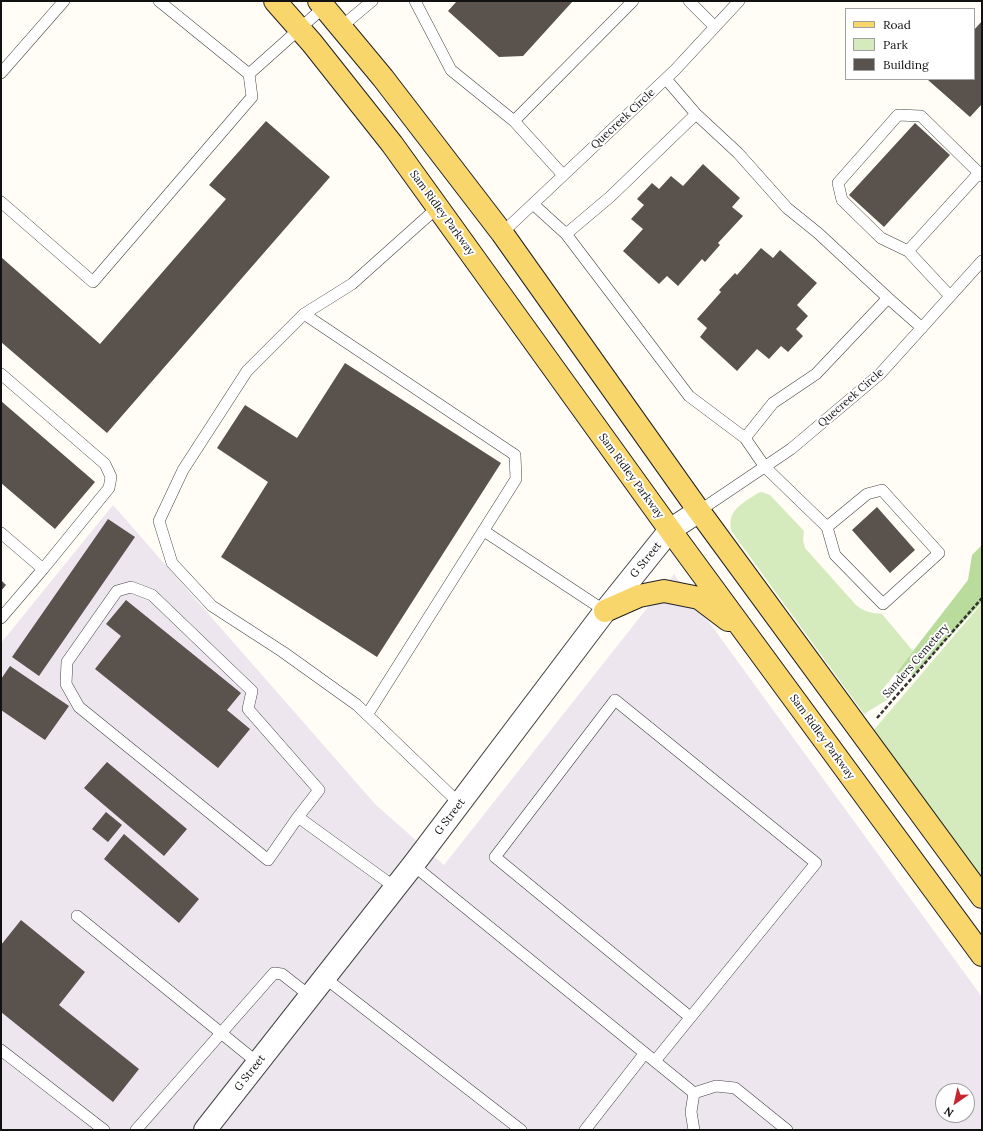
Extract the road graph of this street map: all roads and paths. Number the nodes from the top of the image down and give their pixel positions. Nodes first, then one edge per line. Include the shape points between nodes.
1 (64, 1) edge
2 (160, 1) edge
3 (274, 1) edge
4 (372, 1) edge
5 (414, 1) edge
6 (633, 1) edge
7 (689, 1) edge
8 (739, 1) edge
9 (322, 4) edge
10 (341, 27) junction
11 (715, 27) junction
12 (300, 29) junction
13 (1, 73) edge
14 (249, 74) junction
15 (666, 79) junction
16 (696, 114) junction
17 (514, 121) junction
18 (563, 175) junction
19 (981, 175) edge
20 (1, 202) edge
21 (533, 204) junction
22 (438, 207) junction
23 (502, 233) junction
24 (566, 234) junction
25 (908, 251) junction
26 (982, 261) edge
27 (950, 296) junction
28 (888, 298) junction
29 (304, 314) junction
30 (922, 328) junction
31 (1, 374) edge
32 (745, 438) junction
33 (765, 467) junction
34 (699, 511) junction
35 (827, 527) junction
36 (670, 530) junction
37 (484, 531) junction
38 (1, 533) edge
39 (43, 569) junction
40 (982, 598) edge
41 (605, 611) junction
42 (1, 618) edge
43 (745, 632) junction
44 (367, 715) junction
45 (862, 734) junction
46 (460, 804) junction
47 (298, 817) junction
48 (413, 865) junction
49 (396, 888) junction
50 (982, 897) edge
51 (77, 916) dead end
52 (982, 955) edge
53 (325, 978) junction
54 (310, 996) junction
55 (690, 1017) junction
56 (221, 1033) junction
57 (1, 1050) edge
58 (645, 1053) junction
59 (655, 1061) junction
60 (258, 1063) junction
61 (694, 1093) junction
62 (104, 1130) edge
63 (136, 1130) edge
64 (205, 1130) edge
65 (521, 1130) edge
66 (585, 1130) edge
67 (694, 1130) edge
68 (787, 1130) edge

1 - 13 lane
2 - 14 lane
3 - 12 main road, Sam Ridley Parkway
4 - 10 lane
5 - 17 lane via 451,70
6 - 17 lane
7 - 11 lane
8 - 11 lane, Quecreek Circle
9 - 10 main road
9 - 12 lane
10 - 23 main road
11 - 15 lane, Quecreek Circle
12 - 14 lane
12 - 22 main road, Sam Ridley Parkway via 392,144
14 - 20 lane via 252,97 92,282
15 - 16 lane
15 - 18 lane, Quecreek Circle
16 - 24 lane via 610,197
16 - 28 lane via 738,153 787,208
17 - 18 lane
18 - 21 lane, Quecreek Circle
19 - 25 lane
19 - 25 lane via 921,116 898,115 838,183 842,200 881,238
21 - 23 lane, Quecreek Circle
21 - 24 lane
22 - 29 lane via 352,284
22 - 36 main road, Sam Ridley Parkway
23 - 34 main road
24 - 32 lane via 689,396
25 - 27 lane
26 - 27 lane, Quecreek Circle
27 - 30 lane, Quecreek Circle
28 - 30 lane
28 - 32 lane via 816,374 773,403
29 - 37 lane via 515,455 516,479
29 - 44 lane via 247,371 183,470 159,521 172,563 212,606 283,652 358,705
30 - 33 lane, Quecreek Circle via 880,374 791,449
31 - 39 lane via 105,464 111,477 110,488
32 - 33 lane
33 - 34 lane, Quecreek Circle
33 - 35 lane
34 - 36 street, G Street
34 - 45 main road
35 - 35 lane via 835,555 882,604 939,553 882,490 867,494
36 - 41 street, G Street
36 - 43 main road, Sam Ridley Parkway
37 - 41 lane
37 - 44 lane
38 - 39 lane
39 - 42 lane
40 - 45 path, Sanders Cemetery
41 - 43 main road via 640,596 664,591 699,598
41 - 46 street, G Street
43 - 52 main road, Sam Ridley Parkway
44 - 46 lane
45 - 50 main road
46 - 48 street, G Street
47 - 47 lane via 318,790 248,709 252,691 152,595 131,587 117,591 67,662 66,684 79,707 268,860
47 - 49 lane
48 - 49 street, G Street
48 - 58 lane
49 - 53 street, G Street
51 - 56 lane
53 - 54 street, G Street
53 - 65 lane
54 - 56 lane via 282,974 274,973
54 - 60 street, G Street
55 - 55 lane via 816,863 616,700 495,857
55 - 59 lane
56 - 60 lane
56 - 63 lane
57 - 62 lane
58 - 59 lane
58 - 66 lane
59 - 61 lane
60 - 64 street, G Street
61 - 67 lane via 691,1112
61 - 68 lane via 716,1086 735,1088

